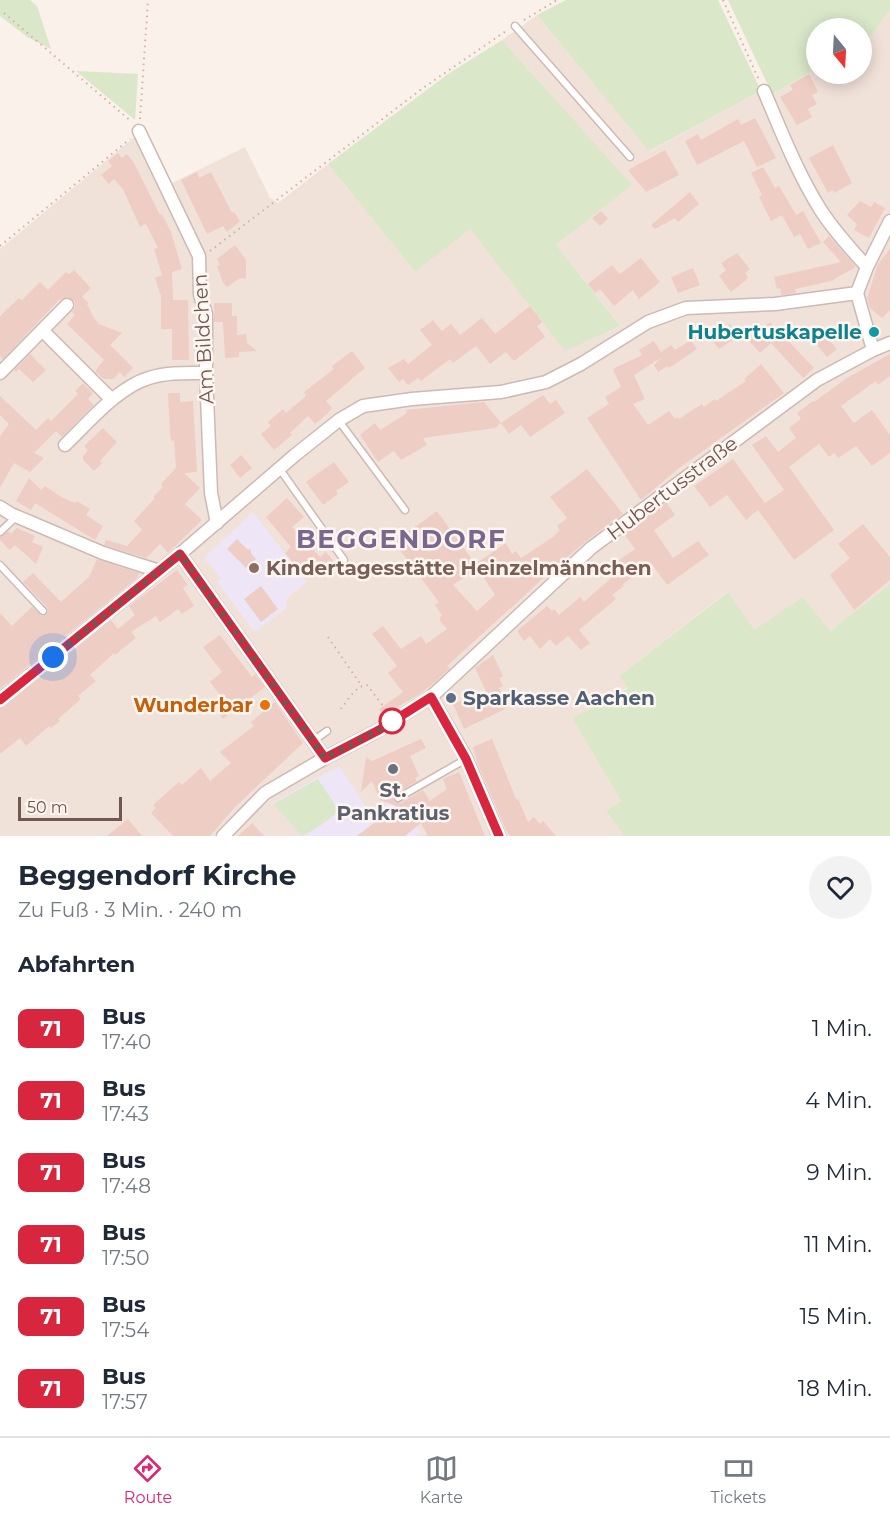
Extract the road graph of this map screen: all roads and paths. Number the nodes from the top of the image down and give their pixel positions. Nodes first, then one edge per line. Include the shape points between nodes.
1 (148, 0) edge
2 (557, 0) edge
3 (723, 0) edge
4 (4, 13) dead end
5 (515, 26) junction
6 (764, 91) joint
7 (139, 131) junction
8 (630, 157) dead end
9 (890, 221) edge
10 (0, 246) edge
11 (199, 256) junction
12 (867, 267) junction
13 (857, 293) junction
14 (67, 305) dead end
15 (42, 330) junction
16 (890, 343) edge
17 (873, 350) junction
18 (0, 373) edge
19 (206, 373) junction
20 (112, 400) junction
21 (339, 420) junction
22 (65, 445) dead end
23 (279, 468) junction
24 (405, 510) dead end
25 (6, 514) edge
26 (218, 523) junction
27 (0, 532) edge
28 (180, 554) junction
29 (344, 560) dead end
30 (0, 565) edge
31 (159, 571) junction
32 (43, 611) dead end
33 (328, 638) dead end
34 (361, 686) junction
35 (431, 697) junction
36 (0, 700) edge
37 (341, 709) dead end
38 (394, 720) junction
39 (327, 731) dead end
40 (313, 742) junction
41 (325, 758) junction
42 (466, 759) junction
43 (398, 798) dead end
44 (223, 836) edge
45 (499, 836) edge

1 - 7 path
2 - 5 path
3 - 6 path
4 - 7 path
5 - 8 lane
5 - 11 path via 423,88 212,251
6 - 12 street via 799,172 820,209
7 - 10 path
7 - 11 street, Am Bildchen
9 - 12 street
11 - 19 street, Am Bildchen via 200,294 206,314
12 - 13 street
13 - 17 street
13 - 21 street via 775,304 686,308 648,322 546,382 501,392 363,406
14 - 15 street
15 - 18 street
15 - 20 street
16 - 17 street, Hubertusstraße
17 - 35 street, Hubertusstraße via 817,380 591,548
19 - 20 street via 149,378
19 - 26 street, Am Bildchen via 211,493
20 - 22 street
21 - 23 street
21 - 24 lane
23 - 26 street
23 - 29 lane
25 - 27 lane
25 - 31 street
26 - 28 street
28 - 31 street
28 - 40 street
30 - 32 lane
31 - 36 street
33 - 34 path
34 - 37 path
34 - 38 path via 367,685
35 - 38 street, Hubertusstraße
35 - 42 street
38 - 41 street, Hubertusstraße
39 - 40 lane
40 - 41 street
41 - 44 street, Hubertusstraße via 265,793
42 - 43 lane
42 - 45 street

